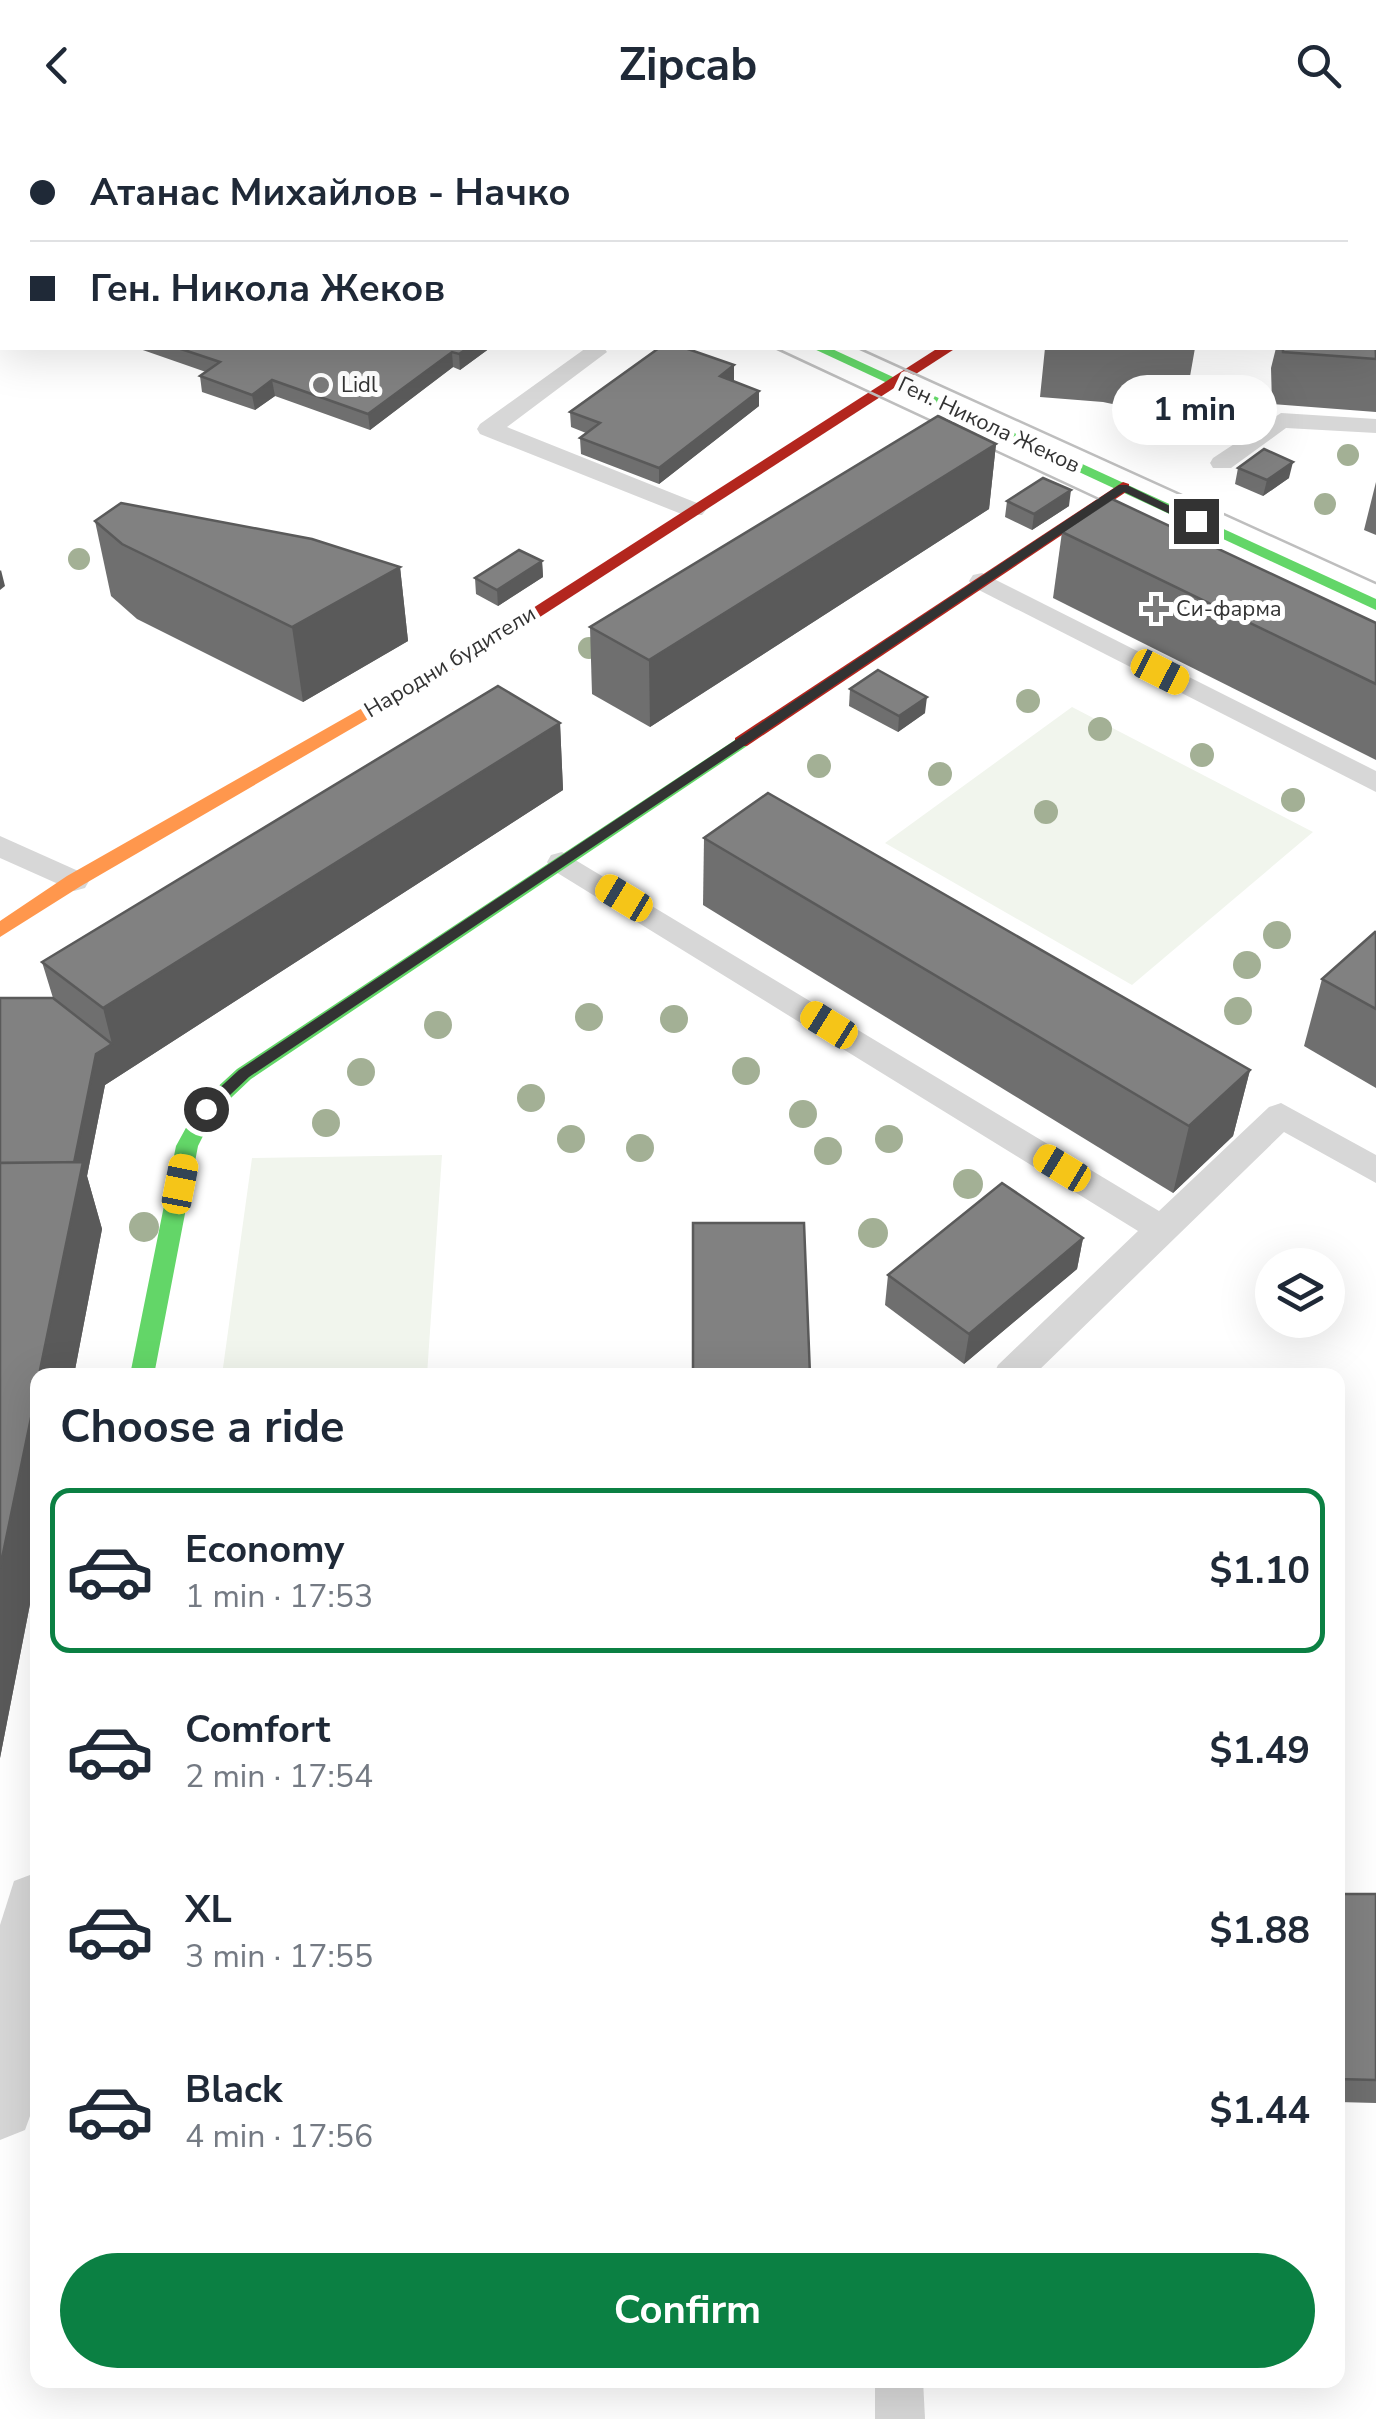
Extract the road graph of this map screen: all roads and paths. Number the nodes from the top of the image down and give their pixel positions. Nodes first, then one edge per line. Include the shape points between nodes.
1 (824, 350) edge
2 (944, 350) edge
3 (595, 352) dead end
4 (892, 380) junction
5 (1376, 426) edge
6 (1222, 463) dead end
7 (1123, 487) junction
8 (694, 510) junction
9 (982, 582) junction
10 (1376, 605) edge
11 (1376, 783) edge
12 (0, 846) edge
13 (562, 862) junction
14 (74, 882) junction
15 (0, 930) edge
16 (1376, 1171) edge
17 (1162, 1230) junction
18 (143, 1368) edge
19 (1018, 1368) edge
20 (30, 1946) edge
21 (0, 2105) edge
22 (900, 2388) edge
23 (900, 2419) edge

1 - 4 street, Ген. Никола Жеков
2 - 4 street, Народни будители
3 - 8 lane via 490,428
4 - 7 street, Ген. Никола Жеков
4 - 8 street, Народни будители
5 - 6 lane via 1282,420
7 - 9 street
7 - 10 street, Ген. Никола Жеков
8 - 14 street, Народни будители via 513,628
9 - 11 lane
9 - 13 street
12 - 14 lane
13 - 17 lane
13 - 18 street via 244,1074 206,1109 187,1146
14 - 15 street, Народни будители
16 - 17 lane via 1281,1114
17 - 19 lane
20 - 21 street
22 - 23 lane

